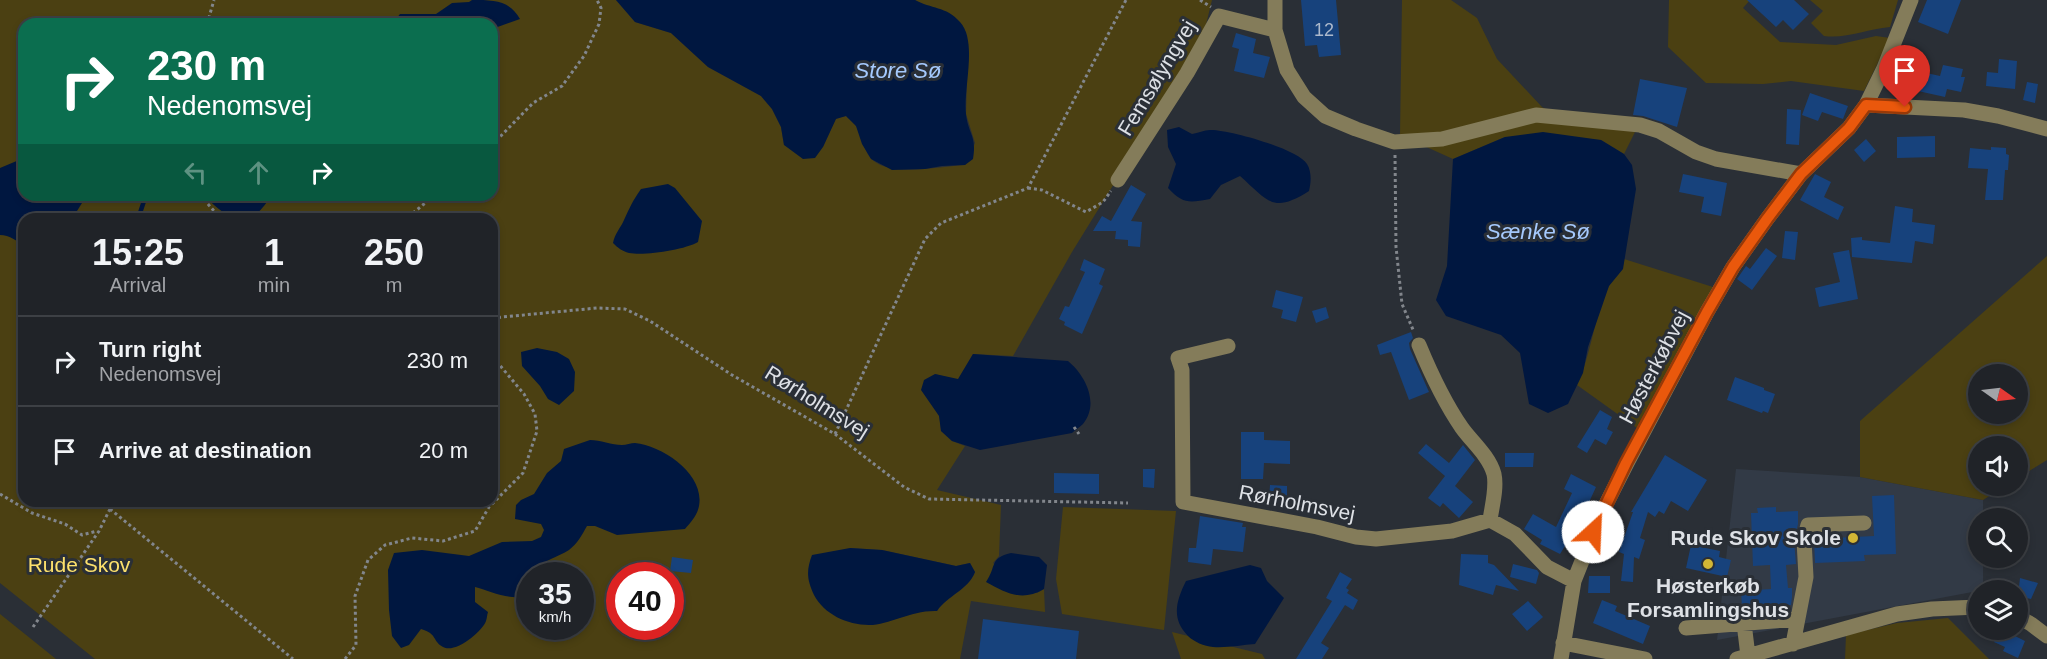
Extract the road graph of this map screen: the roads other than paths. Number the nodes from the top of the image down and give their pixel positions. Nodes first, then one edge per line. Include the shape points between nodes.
1 (1275, 0) edge
2 (1911, 0) edge
3 (1275, 30) junction
4 (1866, 105) junction
5 (2047, 129) edge
6 (1801, 174) junction
7 (1118, 180) road end
8 (1419, 345) road end
9 (1228, 346) dead end
10 (1490, 520) junction
11 (1864, 523) dead end
12 (1574, 581) junction
13 (1968, 607) edge
14 (1797, 619) junction
15 (2028, 622) edge
16 (1744, 623) junction
17 (1686, 628) dead end
18 (2047, 636) edge
19 (1563, 643) junction
20 (1793, 644) junction
21 (1605, 655) edge
22 (1742, 658) edge
23 (1561, 659) edge
24 (1645, 659) edge

1 - 3 street
2 - 4 street, Høsterkøbvej
3 - 6 street via 1287,70 1304,97 1325,116 1394,142 1442,139 1536,115 1640,126 1716,159
3 - 7 street, Femsølyngvej via 1219,16
4 - 5 street via 1964,110
4 - 6 street, Høsterkøbvej via 1849,128
6 - 12 street, Høsterkøbvej via 1733,267 1707,312 1626,463
8 - 10 street via 1435,385 1494,474
9 - 10 street, Rørholmsvej via 1178,358 1182,370 1183,502 1376,539 1452,531
10 - 12 street via 1515,534 1547,567
11 - 14 street via 1808,525 1804,540 1806,577
12 - 19 street, Høsterkøbvej
13 - 20 street via 1897,614
14 - 16 street
14 - 20 street
15 - 18 street
16 - 17 street
16 - 22 street
19 - 21 street
19 - 23 street, Høsterkøbvej
20 - 22 street
21 - 24 street

